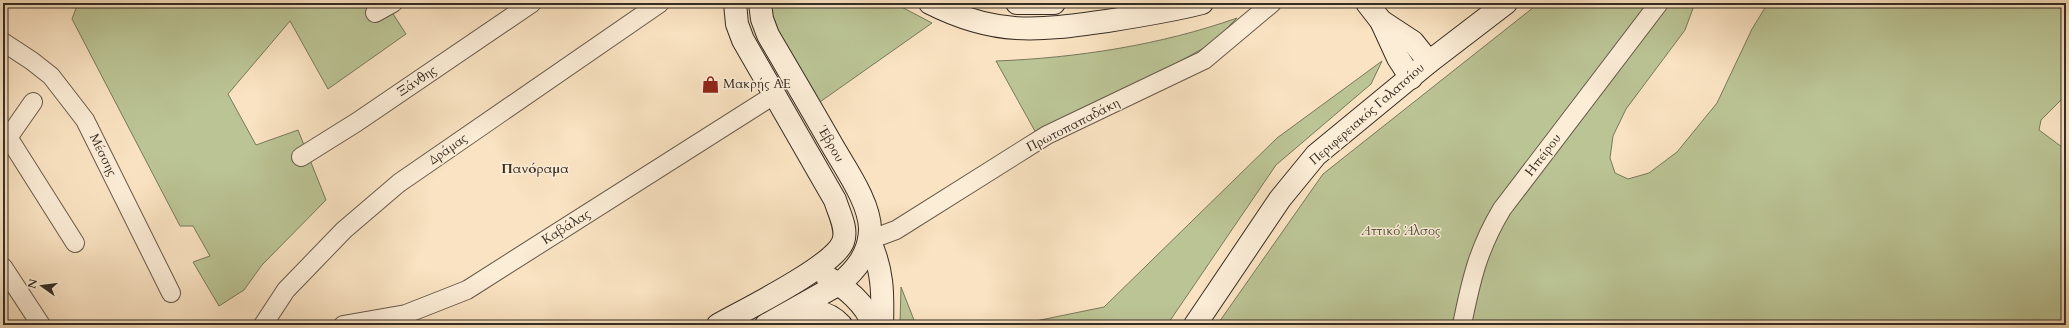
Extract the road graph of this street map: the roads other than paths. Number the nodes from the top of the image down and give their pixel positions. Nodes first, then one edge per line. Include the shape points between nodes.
1 (393, 3) edge
2 (532, 3) edge
3 (660, 3) edge
4 (735, 3) edge
5 (760, 3) edge
6 (930, 3) edge
7 (1017, 3) edge
8 (1054, 3) edge
9 (1202, 3) edge
10 (1272, 3) edge
11 (1367, 3) edge
12 (1506, 3) edge
13 (1658, 3) edge
14 (375, 13) dead end
15 (1381, 21) junction
16 (3, 42) edge
17 (1429, 62) junction
18 (1411, 78) junction
19 (774, 95) junction
20 (33, 102) dead end
21 (6, 141) edge
22 (301, 157) dead end
23 (869, 240) junction
24 (75, 243) dead end
25 (3, 267) edge
26 (813, 270) junction
27 (839, 284) junction
28 (171, 292) dead end
29 (775, 320) edge
30 (41, 325) edge
31 (262, 325) edge
32 (343, 325) edge
33 (718, 325) edge
34 (841, 325) edge
35 (873, 325) edge
36 (882, 325) edge
37 (1195, 325) edge
38 (1462, 325) edge

1 - 14 street
2 - 22 street, Ξάνθης
3 - 31 street, Δράμας via 399,183 344,230 286,290
4 - 19 main road, Έβρου via 737,24 743,40
5 - 23 main road, Έβρου via 762,19 768,34 856,188 868,219
6 - 9 main road via 970,20 997,27 1028,30 1054,29 1149,15
7 - 8 main road
10 - 23 street, Πρωτοπαπαδάκη via 1204,60 1047,135 896,230
11 - 15 main road
12 - 17 main road, Περιφερειακός Γαλατσίου
13 - 38 street, Ηπείρου via 1489,231 1477,260
15 - 17 main road via 1413,42
15 - 18 main road via 1398,58
16 - 28 street, Μέσσης via 51,76 86,120
17 - 18 main road, Περιφερειακός Γαλατσίου
18 - 37 main road, Περιφερειακός Γαλατσίου via 1316,155 1280,199
19 - 26 main road, Έβρου via 835,200 843,222 842,243 837,251
19 - 32 street, Καβάλας via 467,290 406,314
20 - 21 street
21 - 24 street
23 - 27 main road, Έβρου via 865,255 857,267
23 - 36 main road via 878,258 882,280
25 - 30 street
26 - 27 main road
26 - 33 main road
27 - 29 main road
27 - 35 main road via 854,298 872,320
29 - 34 main road via 810,310 833,317

